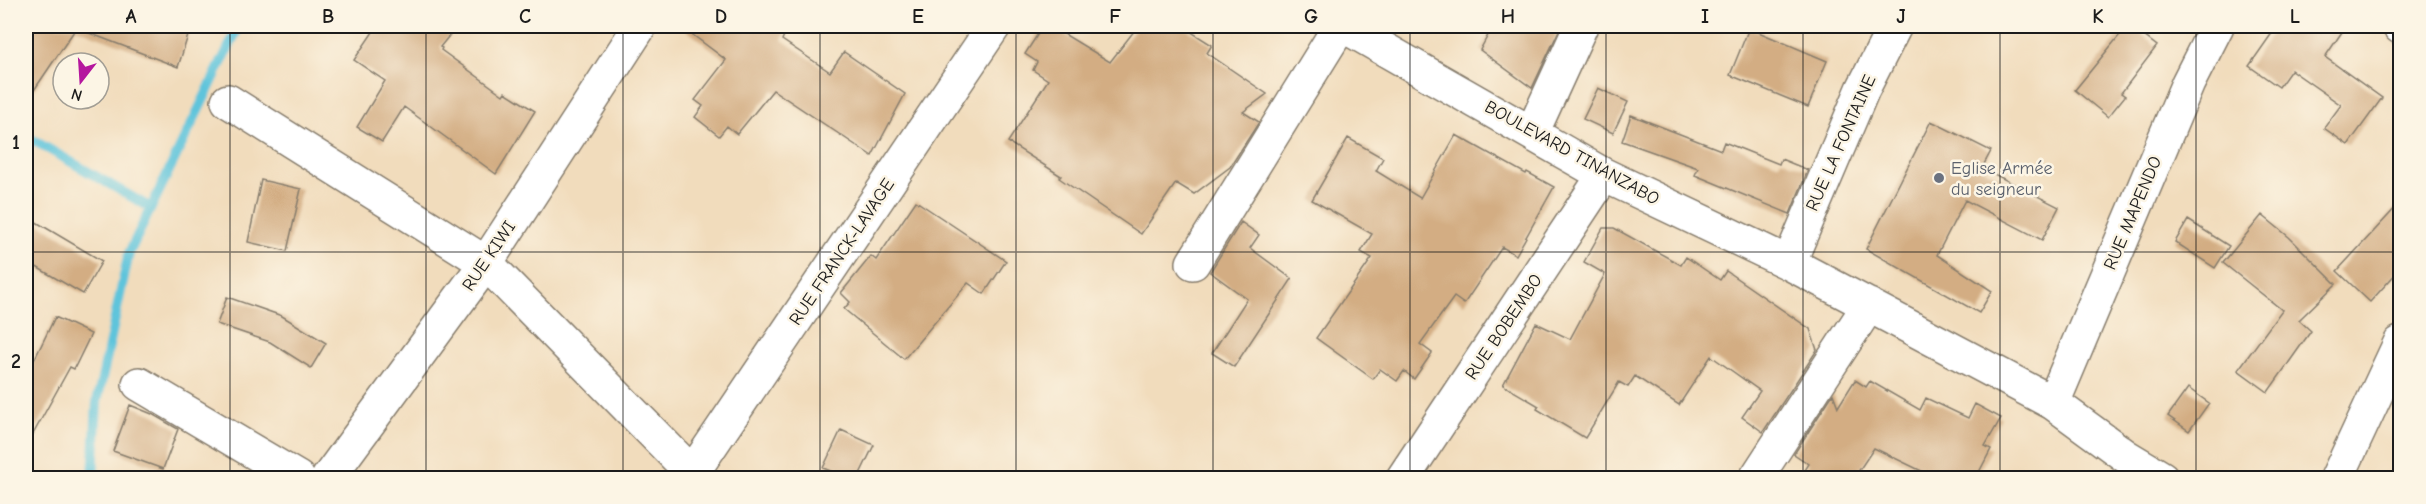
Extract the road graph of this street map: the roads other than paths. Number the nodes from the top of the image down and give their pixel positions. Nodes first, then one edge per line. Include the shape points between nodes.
1 (640, 26) edge
2 (993, 26) edge
3 (1340, 26) edge
4 (1344, 26) edge
5 (1581, 26) edge
6 (1895, 26) edge
7 (2217, 26) edge
8 (228, 101) dead end
9 (1532, 133) junction
10 (1604, 175) junction
11 (486, 263) junction
12 (1193, 263) dead end
13 (1790, 263) junction
14 (1869, 305) junction
15 (2400, 343) edge
16 (139, 384) dead end
17 (2054, 403) junction
18 (2119, 468) edge
19 (691, 476) edge
20 (298, 478) edge
21 (328, 478) edge
22 (1403, 478) edge
23 (1756, 478) edge
24 (2162, 478) edge
25 (2337, 478) edge

1 - 11 street, RUE KIWI
2 - 19 street, RUE FRANCK-LAVAGE
3 - 12 street
4 - 9 street, BOULEVARD TINANZABO
5 - 9 street
6 - 13 street, RUE LA FONTAINE via 1863,89
7 - 17 street, RUE MAPENDO via 2188,83
8 - 11 street
9 - 10 street, BOULEVARD TINANZABO
10 - 13 street, BOULEVARD TINANZABO
10 - 22 street, RUE BOBEMBO
11 - 19 street
11 - 21 street, RUE KIWI
13 - 14 street, BOULEVARD TINANZABO
14 - 17 street, BOULEVARD TINANZABO
14 - 23 street
15 - 25 street
16 - 20 street
17 - 18 street, BOULEVARD TINANZABO
18 - 24 street, BOULEVARD TINANZABO

